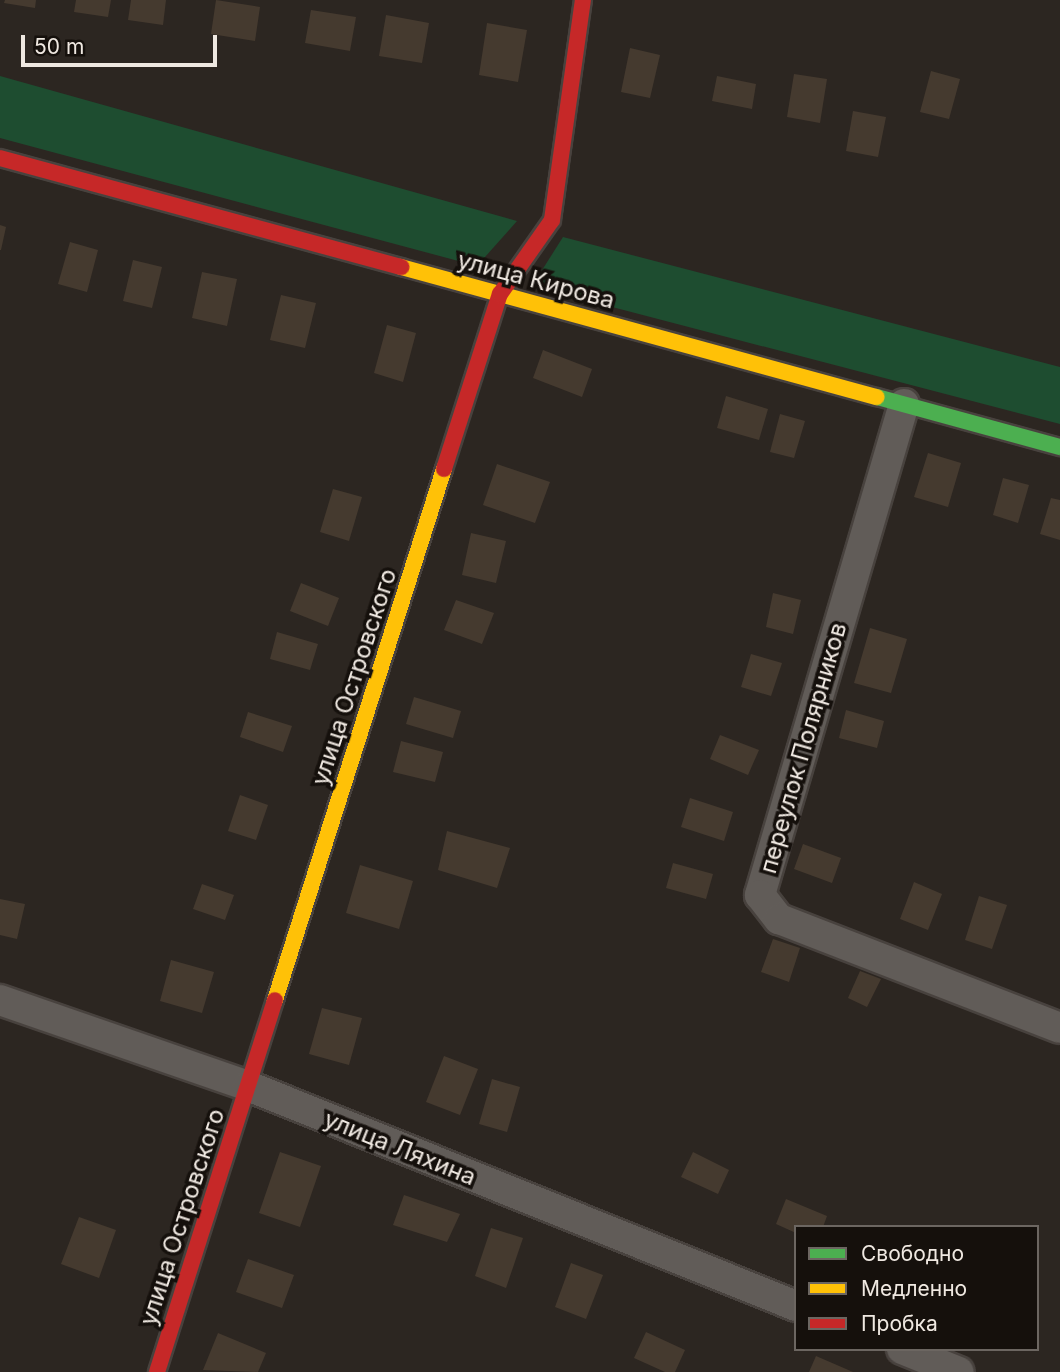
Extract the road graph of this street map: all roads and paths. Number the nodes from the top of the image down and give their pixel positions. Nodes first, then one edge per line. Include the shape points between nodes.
1 (583, 0) edge
2 (0, 158) edge
3 (500, 294) junction
4 (904, 404) junction
5 (1060, 447) edge
6 (0, 1000) edge
7 (1060, 1028) edge
8 (248, 1086) junction
9 (794, 1305) edge
10 (907, 1351) edge
11 (157, 1372) edge
12 (959, 1372) edge

1 - 3 street, улица Островского via 552,220
2 - 3 street, улица Кирова
3 - 4 street, улица Кирова
3 - 8 street, улица Островского
4 - 5 street, улица Кирова
4 - 7 street, переулок Полярников via 760,895 779,919
6 - 8 street, улица Ляхина
8 - 9 street, улица Ляхина
8 - 11 street, улица Островского
10 - 12 street

